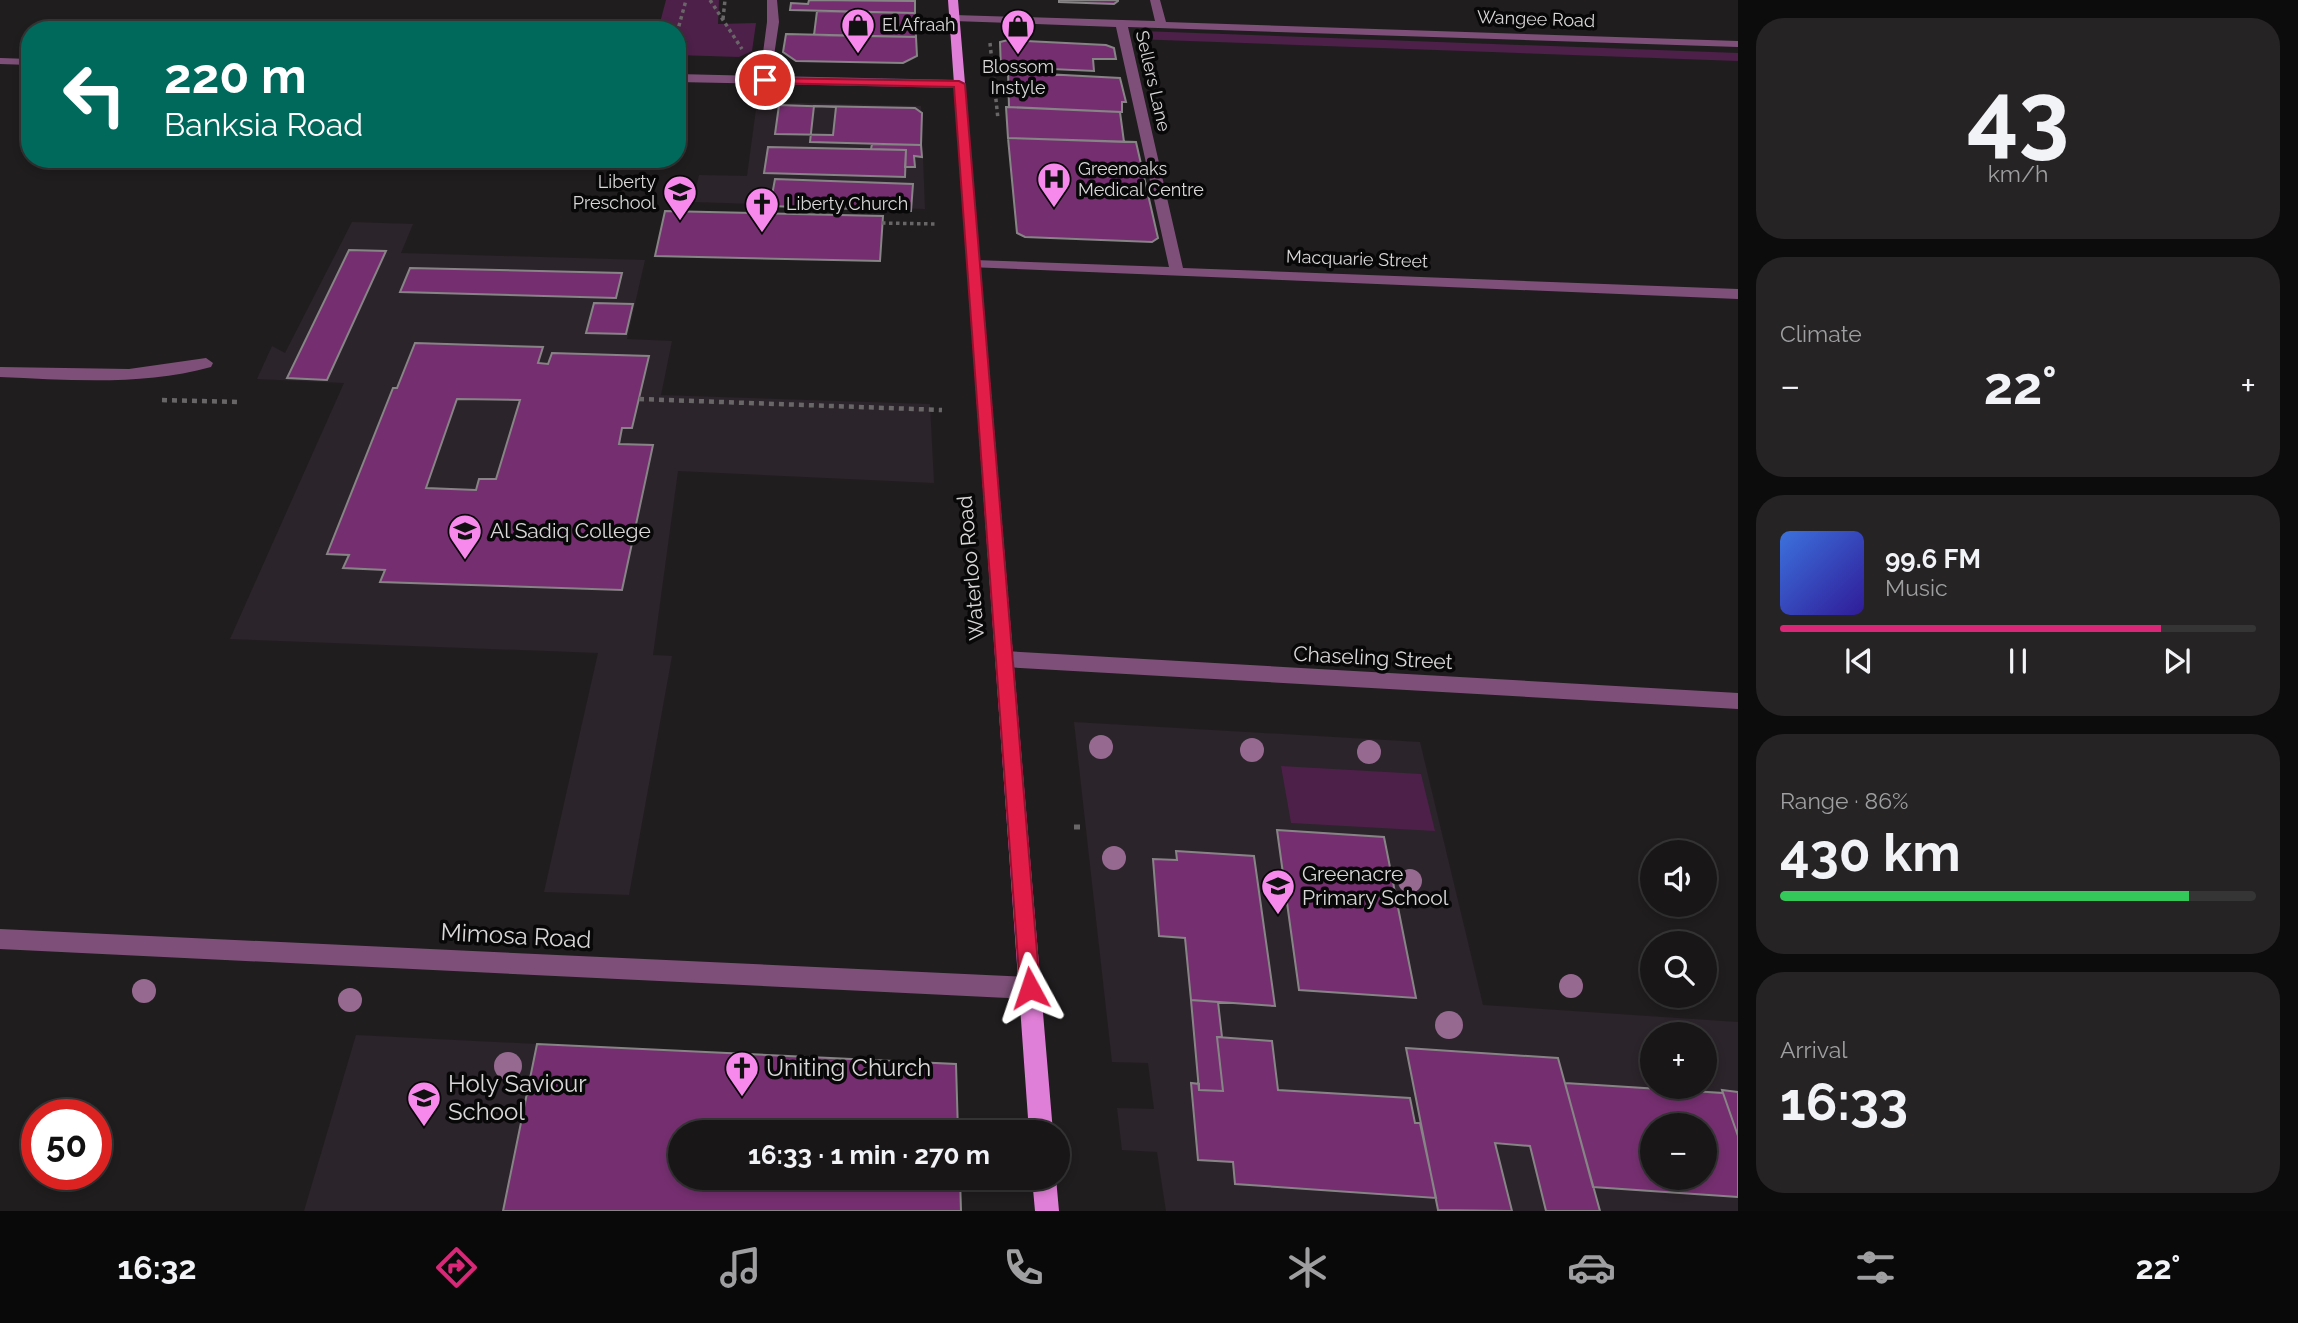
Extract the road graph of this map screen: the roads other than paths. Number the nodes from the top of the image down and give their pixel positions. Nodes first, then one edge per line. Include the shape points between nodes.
1 (772, 0) edge
2 (953, 0) edge
3 (1155, 0) edge
4 (954, 18) junction
5 (1121, 22) junction
6 (1161, 23) junction
7 (1738, 44) edge
8 (0, 61) edge
9 (21, 62) edge
10 (686, 78) edge
11 (765, 80) junction
12 (959, 84) junction
13 (974, 264) junction
14 (1177, 270) junction
15 (1738, 294) edge
16 (206, 363) dead end
17 (0, 372) edge
18 (1005, 659) junction
19 (1738, 701) edge
20 (0, 939) edge
21 (1030, 988) junction
22 (1040, 1120) edge
23 (1045, 1190) edge
24 (1047, 1211) edge

1 - 11 street
2 - 4 main road, Waterloo Road
3 - 6 street, Sellers Lane
4 - 5 street, Wangee Road
4 - 12 main road, Waterloo Road
5 - 6 street, Wangee Road
5 - 14 street, Sellers Lane
6 - 7 street, Wangee Road
8 - 9 street
10 - 11 street
11 - 12 street
12 - 13 main road, Waterloo Road
13 - 14 street, Macquarie Street
13 - 18 main road, Waterloo Road
14 - 15 street, Macquarie Street
16 - 17 street via 130,376
18 - 19 street, Chaseling Street
18 - 21 main road, Waterloo Road
20 - 21 street, Mimosa Road
21 - 22 main road, Waterloo Road
23 - 24 main road

